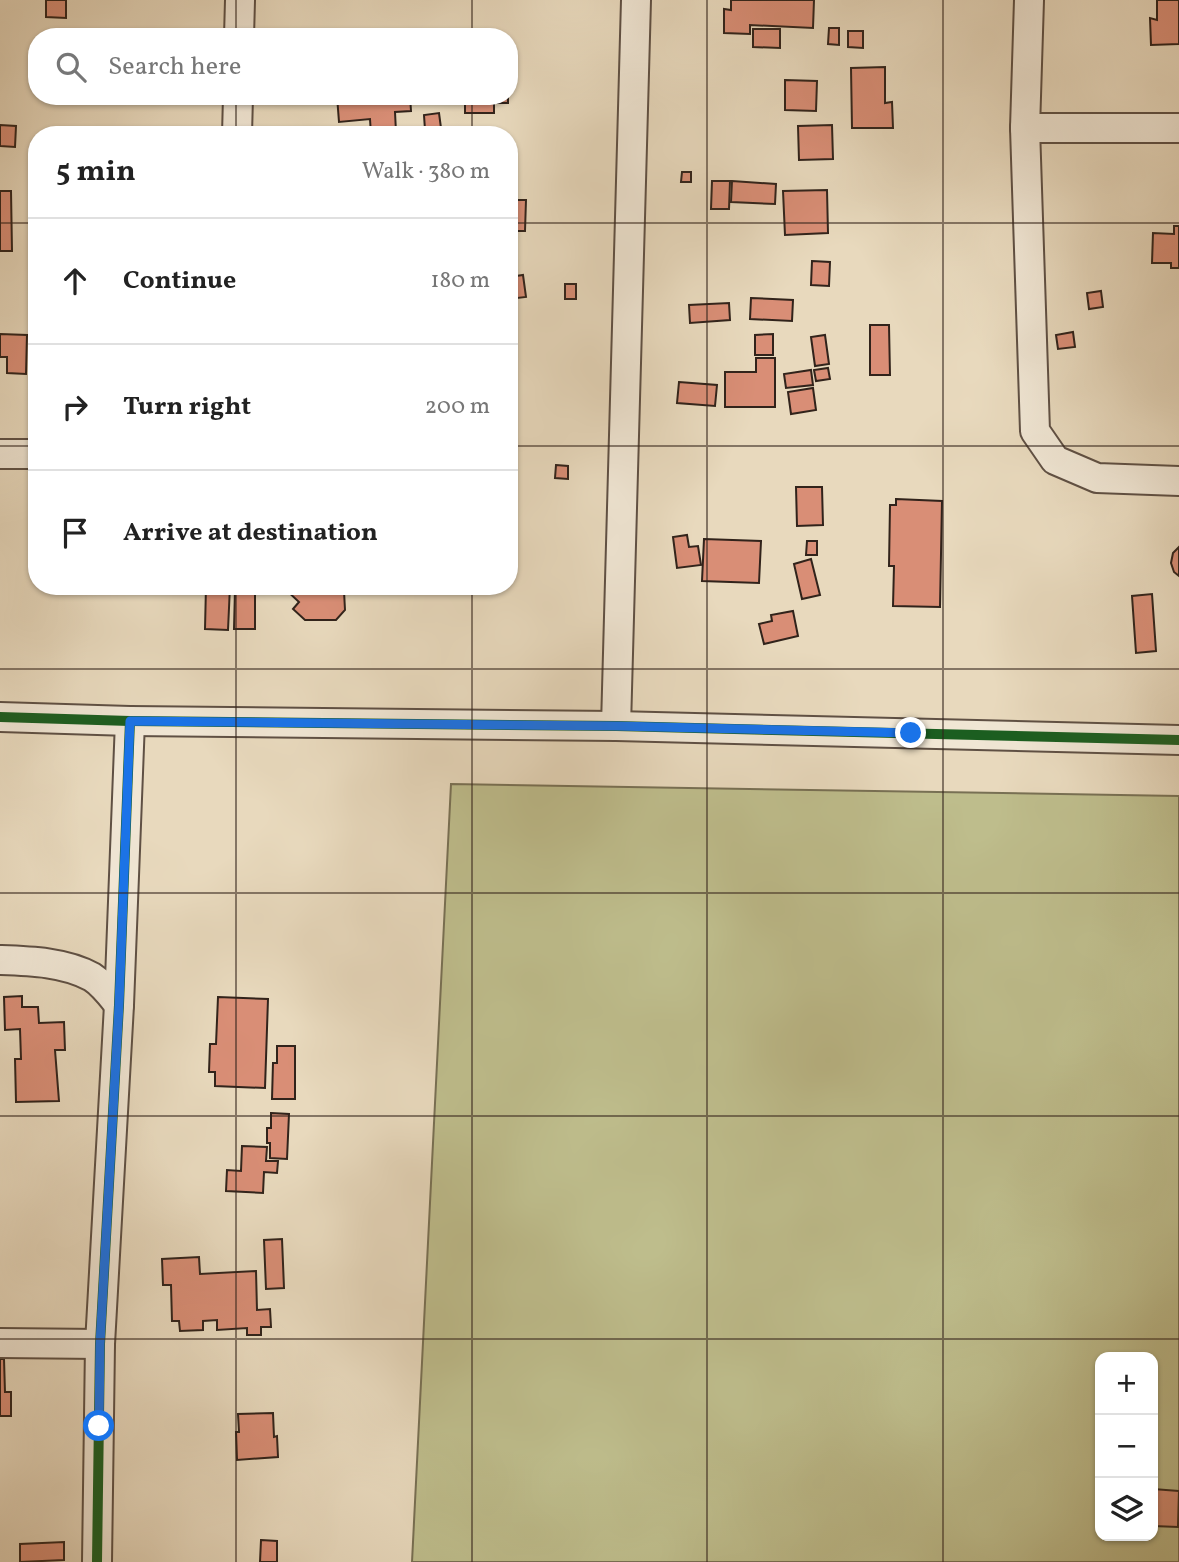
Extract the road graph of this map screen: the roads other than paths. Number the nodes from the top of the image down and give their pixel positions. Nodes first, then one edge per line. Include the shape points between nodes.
1 (240, 0) edge
2 (636, 0) edge
3 (1029, 0) edge
4 (239, 28) edge
5 (238, 105) edge
6 (237, 126) edge
7 (1025, 128) junction
8 (1179, 128) edge
9 (0, 454) edge
10 (28, 454) edge
11 (1179, 481) edge
12 (0, 717) edge
13 (130, 721) junction
14 (616, 726) junction
15 (1179, 740) edge
16 (0, 960) edge
17 (119, 1005) junction
18 (0, 1343) edge
19 (100, 1344) junction
20 (97, 1562) edge

1 - 4 street
2 - 14 street
3 - 7 street
5 - 6 street
7 - 8 street
7 - 11 street via 1035,431 1055,460 1097,478
9 - 10 street
12 - 13 street
13 - 14 street
13 - 17 street
14 - 15 street
16 - 17 street via 65,967 92,977
17 - 19 street
18 - 19 street
19 - 20 street

